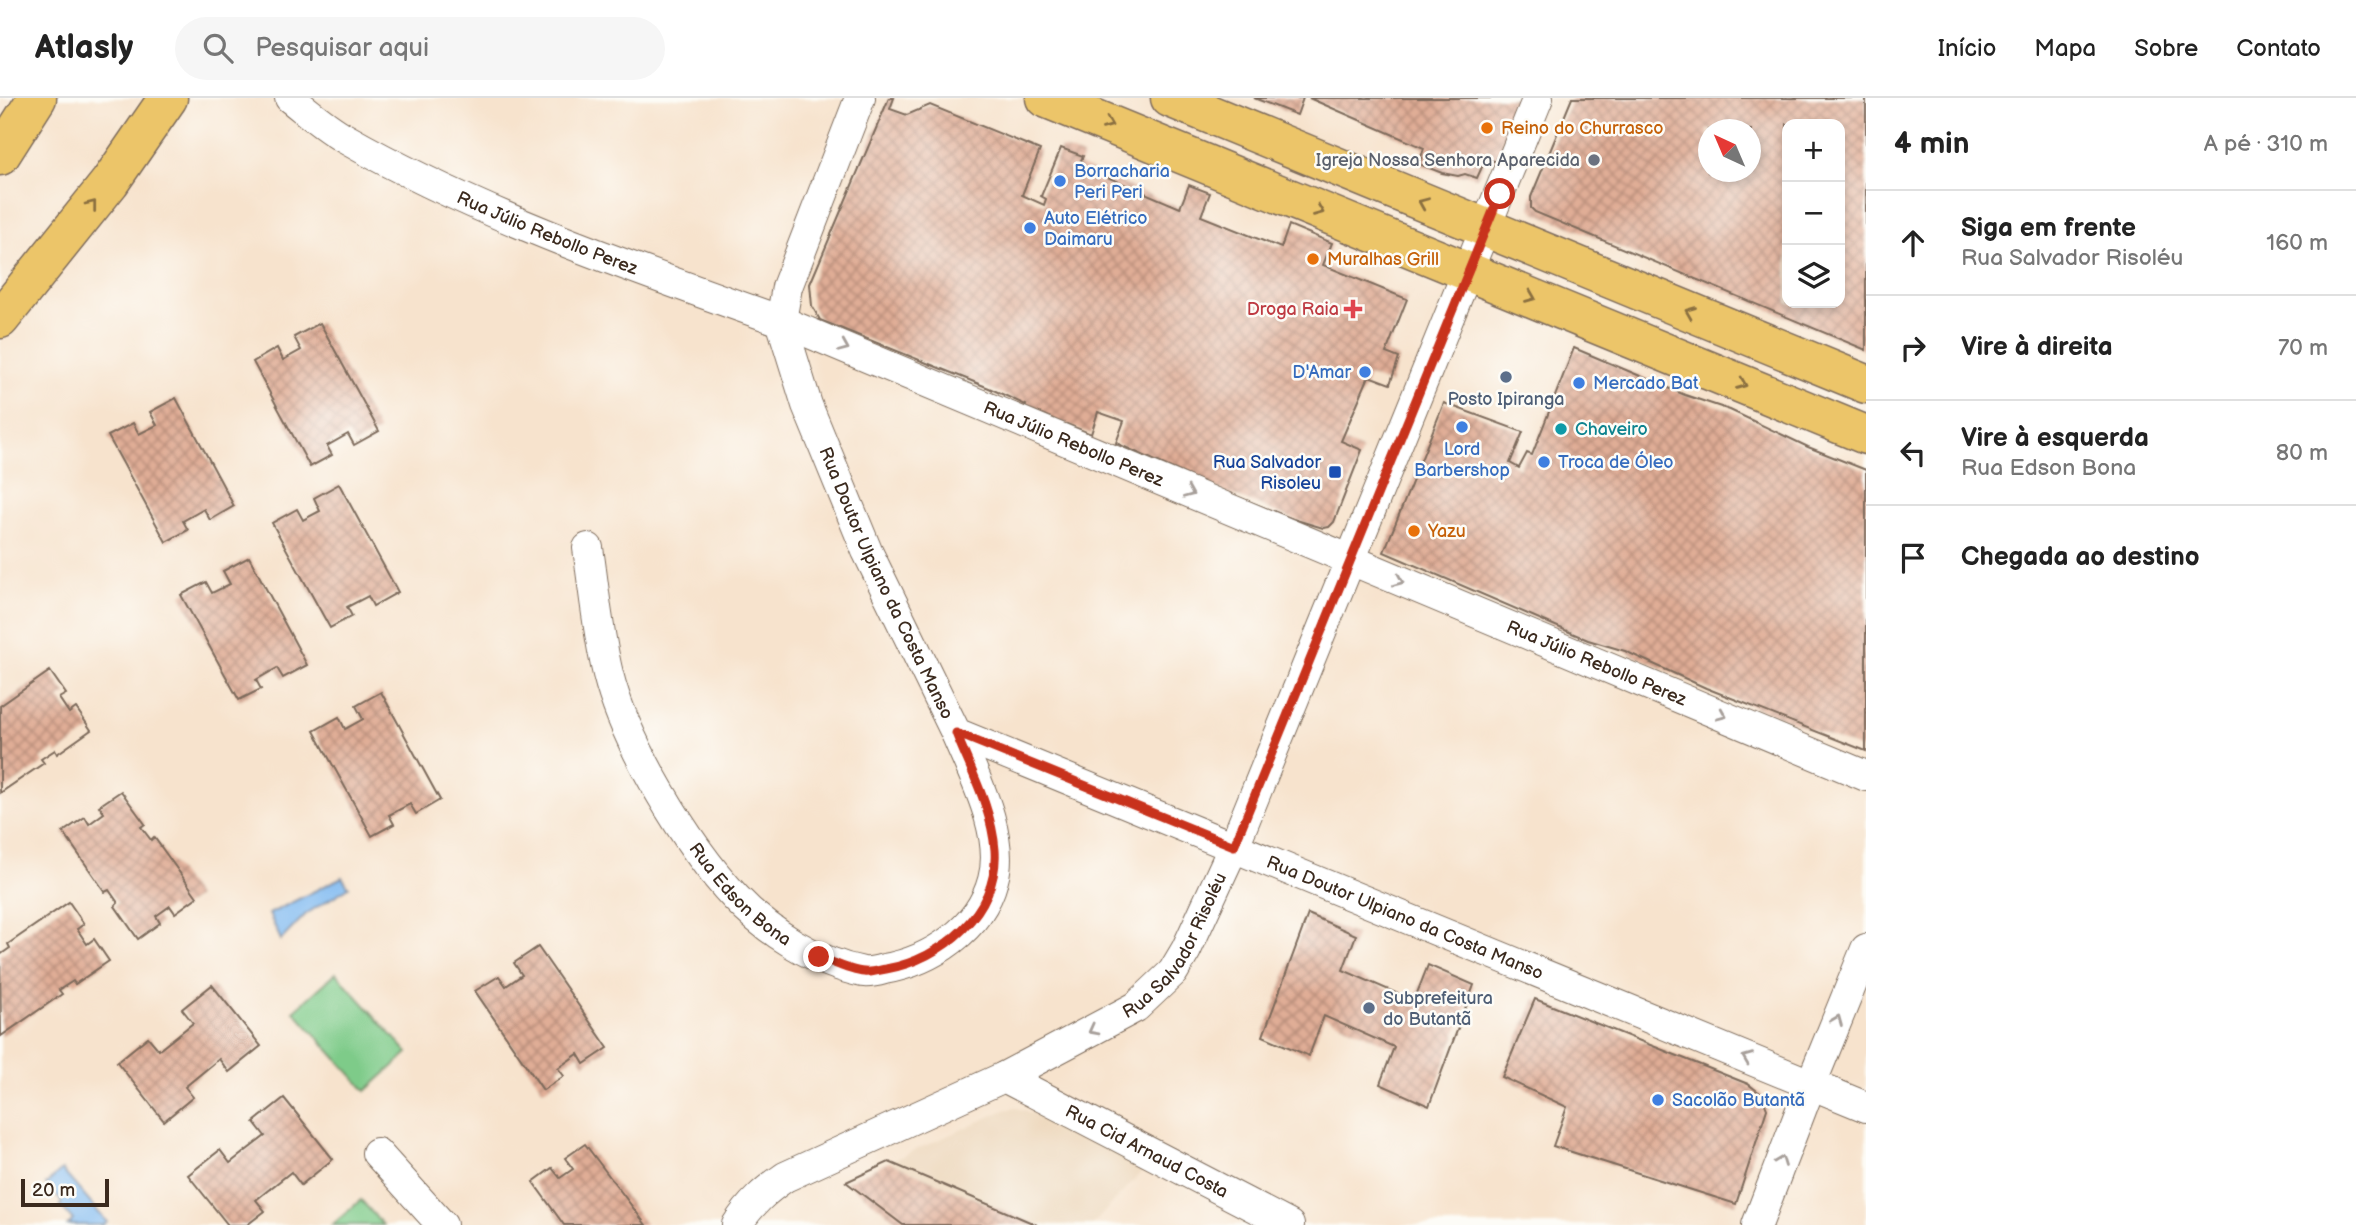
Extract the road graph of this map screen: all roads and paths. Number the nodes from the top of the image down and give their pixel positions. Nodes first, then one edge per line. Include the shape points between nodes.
1 (37, 98) edge
2 (168, 98) edge
3 (290, 98) edge
4 (860, 98) edge
5 (1045, 98) edge
6 (1170, 98) edge
7 (1538, 98) edge
8 (0, 156) edge
9 (1486, 227) junction
10 (1468, 272) junction
11 (0, 319) edge
12 (781, 321) junction
13 (1866, 384) edge
14 (1866, 435) edge
15 (588, 548) dead end
16 (1350, 560) junction
17 (956, 733) junction
18 (1866, 776) edge
19 (1234, 846) junction
20 (1866, 949) edge
21 (1004, 1077) junction
22 (1811, 1084) junction
23 (1866, 1107) edge
24 (377, 1153) dead end
25 (442, 1225) edge
26 (737, 1225) edge
27 (1289, 1225) edge
28 (1757, 1225) edge

1 - 8 main road
11 -> 2 main road via 110,182
3 - 12 street, Rua Júlio Rebollo Perez via 344,138 443,188 598,256
4 - 12 street, Rua Doutor Ulpiano da Costa Manso via 787,287
5 -> 10 main road
9 -> 6 main road
7 - 9 street, Rua Salvador Risoléu
9 - 10 street, Rua Salvador Risoléu
13 -> 9 main road
10 -> 14 main road
10 - 16 street, Rua Salvador Risoléu
12 -> 16 street, Rua Júlio Rebollo Perez
12 - 17 street, Rua Doutor Ulpiano da Costa Manso via 807,405 867,551
15 - 17 street, Rua Edson Bona via 608,674 625,725 660,791 705,861 737,899 771,928 819,957 865,973 904,966 945,946 975,917 993,880 995,851 988,811
16 -> 18 street, Rua Júlio Rebollo Perez
16 - 19 street, Rua Salvador Risoléu
17 - 19 street, Rua Doutor Ulpiano da Costa Manso
19 -> 21 street, Rua Salvador Risoléu via 1186,950 1156,990 1136,1007
22 -> 19 street, Rua Doutor Ulpiano da Costa Manso
22 -> 20 street
21 - 26 street, Rua Salvador Risoléu via 785,1177 757,1199
21 - 27 street, Rua Cid Arnaud Costa
22 - 23 street, Rua Doutor Ulpiano da Costa Manso
28 -> 22 street
24 - 25 street

